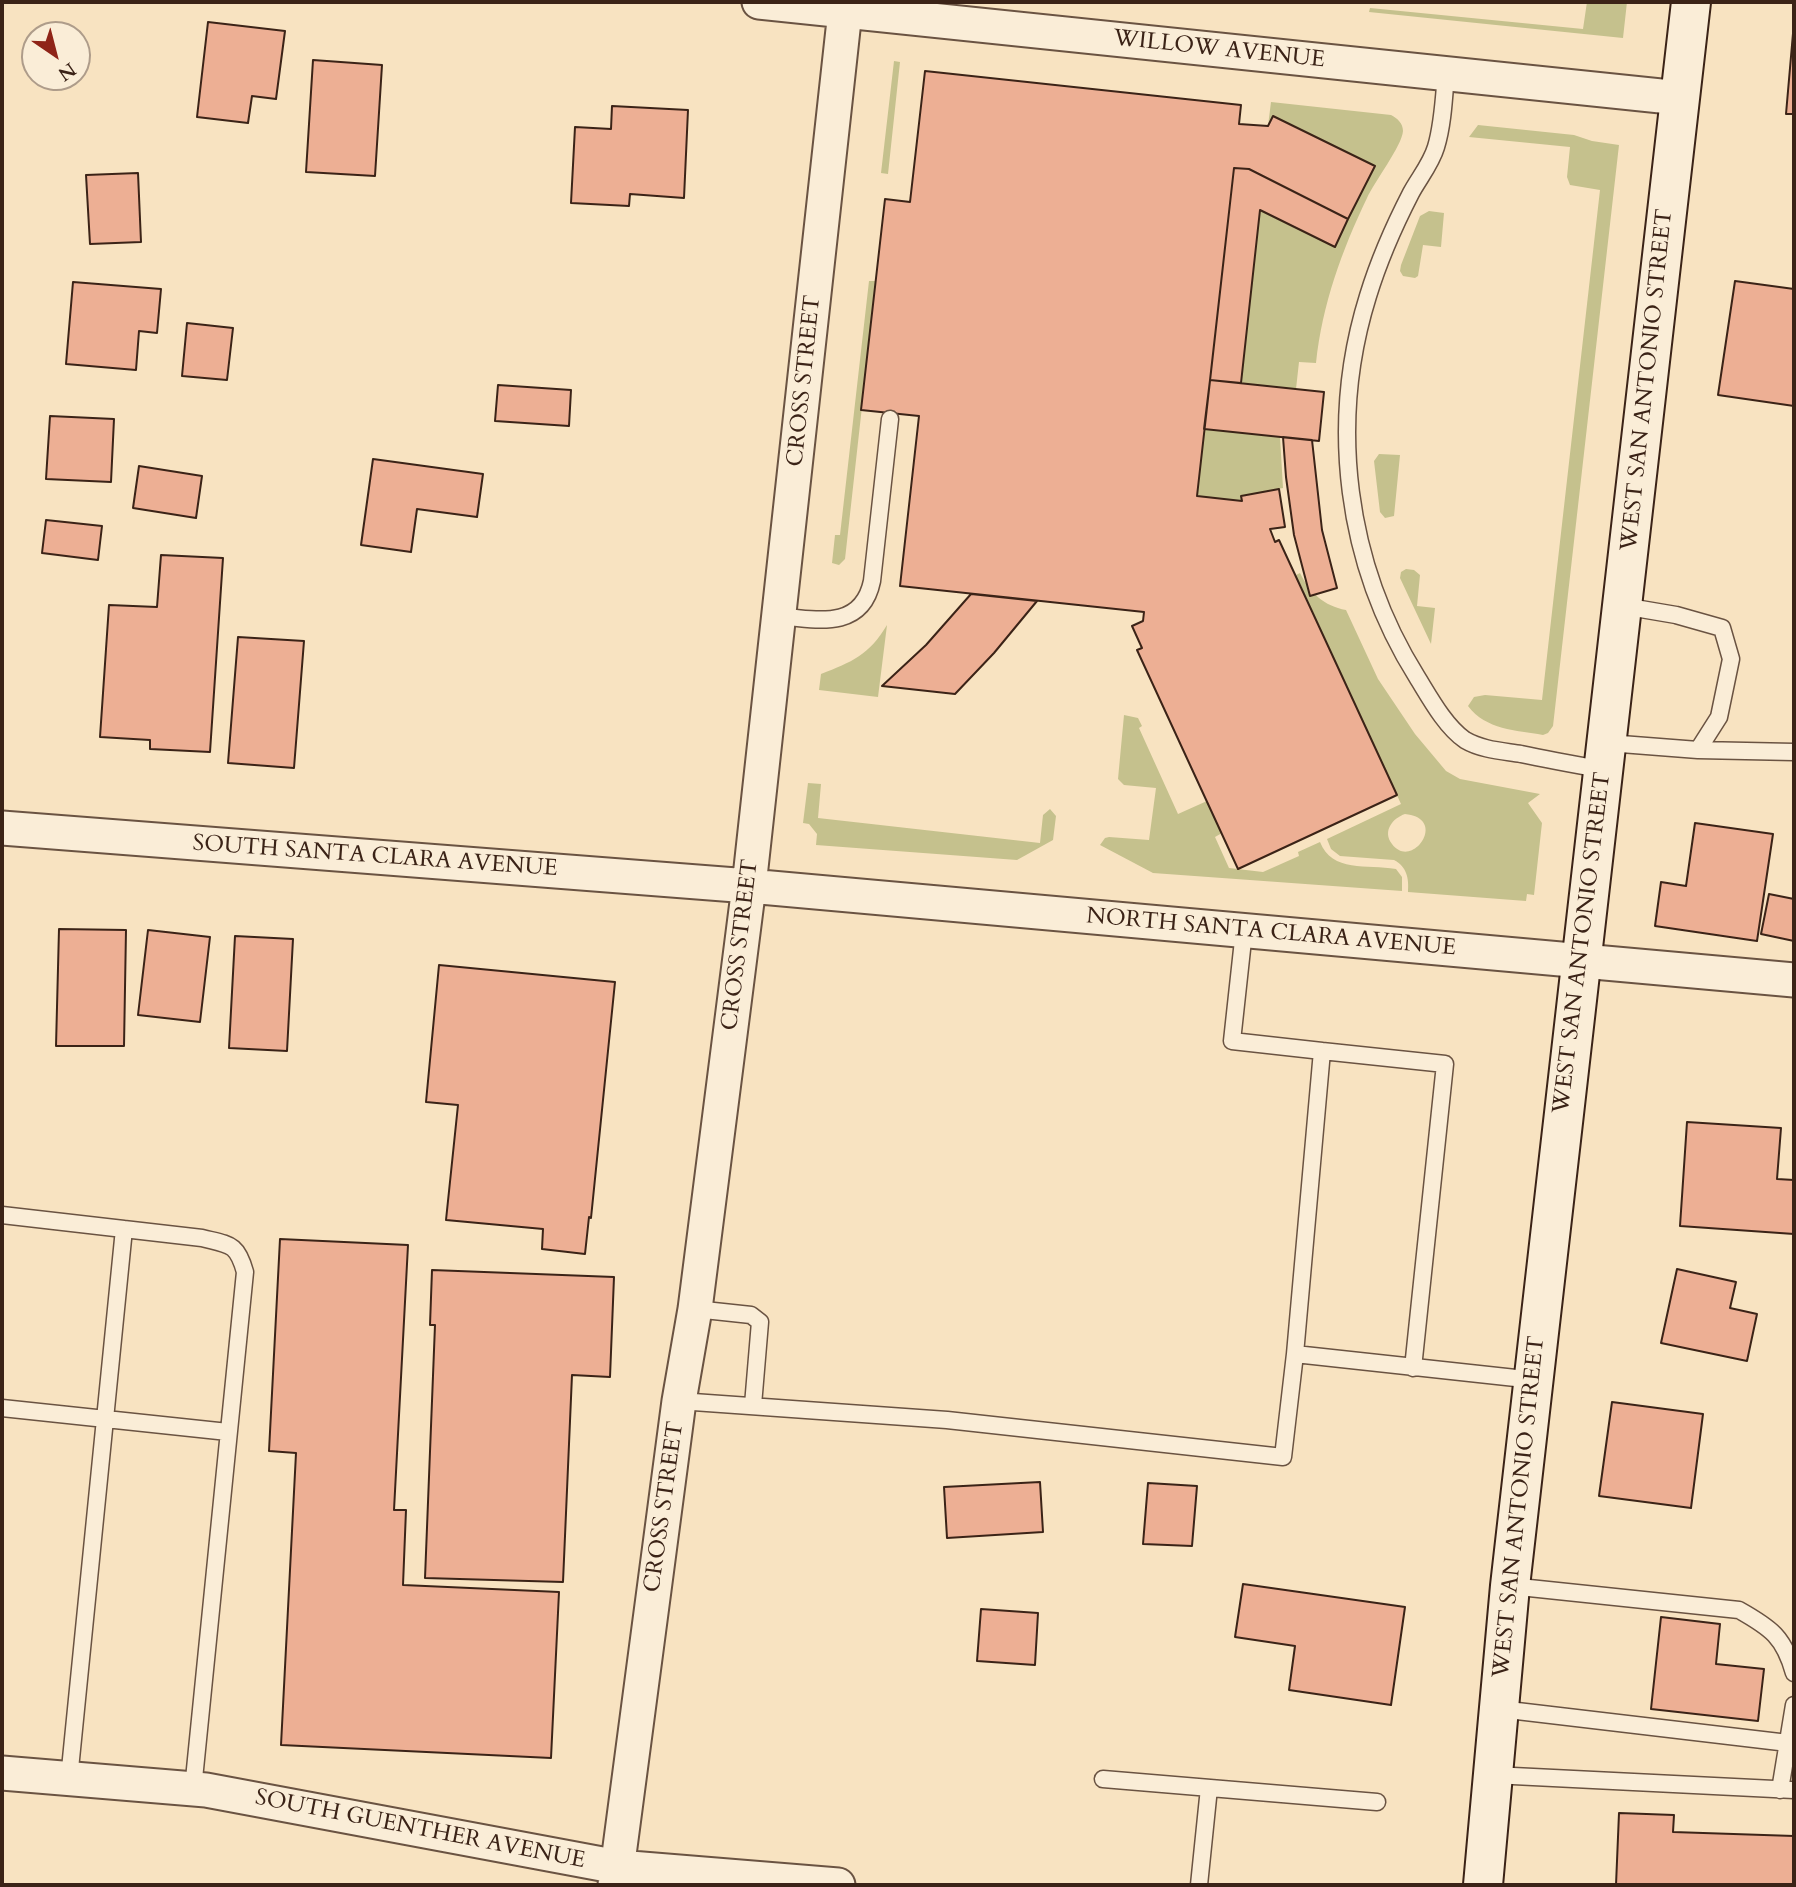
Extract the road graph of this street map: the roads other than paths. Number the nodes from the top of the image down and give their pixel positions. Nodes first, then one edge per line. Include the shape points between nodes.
1 (759, 2) edge
2 (1691, 2) edge
3 (845, 7) edge
4 (1446, 74) junction
5 (1680, 97) junction
6 (890, 419) dead end
7 (1623, 606) junction
8 (780, 617) junction
9 (1698, 750) junction
10 (1794, 752) edge
11 (1606, 757) junction
12 (2, 828) edge
13 (749, 887) junction
14 (1244, 931) junction
15 (1580, 962) junction
16 (1794, 980) edge
17 (1322, 1051) junction
18 (2, 1215) edge
19 (124, 1229) junction
20 (695, 1309) junction
21 (1295, 1354) junction
22 (1413, 1368) junction
23 (1534, 1380) junction
24 (679, 1401) junction
25 (753, 1405) junction
26 (2, 1408) edge
27 (104, 1419) junction
28 (228, 1432) junction
29 (1510, 1586) junction
30 (1794, 1673) edge
31 (1794, 1705) edge
32 (1500, 1709) junction
33 (1788, 1743) junction
34 (2, 1773) edge
35 (1493, 1775) junction
36 (69, 1779) junction
37 (1103, 1779) dead end
38 (1209, 1788) junction
39 (193, 1789) junction
40 (1787, 1790) edge
41 (1377, 1802) dead end
42 (617, 1876) edge
43 (838, 1885) edge
44 (1199, 1885) edge
45 (1483, 1885) edge

1 - 3 street, WILLOW AVENUE
2 - 5 main road, WEST SAN ANTONIO STREET
3 - 4 street, WILLOW AVENUE
3 - 8 street, CROSS STREET
4 - 5 street, WILLOW AVENUE
4 - 11 lane via 1436,147 1387,246 1357,340 1346,443 1362,553 1377,598 1408,662 1455,731 1483,747
5 - 7 main road, WEST SAN ANTONIO STREET
6 - 8 lane via 866,600 849,614 827,621
7 - 9 lane via 1722,628 1731,659 1719,717
7 - 11 main road, WEST SAN ANTONIO STREET
8 - 13 street, CROSS STREET
9 - 10 lane
9 - 11 lane
11 - 15 main road, WEST SAN ANTONIO STREET
12 - 13 street, SOUTH SANTA CLARA AVENUE
13 - 14 street, NORTH SANTA CLARA AVENUE
13 - 20 street, CROSS STREET
14 - 15 street, NORTH SANTA CLARA AVENUE
14 - 17 lane via 1231,1041
15 - 16 street, NORTH SANTA CLARA AVENUE
15 - 23 main road, WEST SAN ANTONIO STREET
17 - 21 lane
17 - 22 lane via 1445,1064
18 - 19 lane
19 - 27 lane
19 - 28 lane via 202,1238 239,1253 245,1272
20 - 24 street, CROSS STREET
20 - 25 lane via 751,1315 760,1322
21 - 22 lane
21 - 25 lane via 1283,1457 947,1420
22 - 23 lane
23 - 29 main road, WEST SAN ANTONIO STREET
24 - 25 lane
24 - 42 street, CROSS STREET
26 - 27 lane
27 - 28 lane
27 - 36 lane
28 - 39 lane
29 - 30 lane via 1739,1611 1768,1626 1788,1651
29 - 32 main road, WEST SAN ANTONIO STREET
31 - 33 lane
32 - 33 lane
32 - 35 main road, WEST SAN ANTONIO STREET
33 - 40 lane
34 - 36 street, SOUTH GUENTHER AVENUE
35 - 40 lane
35 - 45 main road, WEST SAN ANTONIO STREET
36 - 39 street, SOUTH GUENTHER AVENUE
37 - 38 lane
38 - 41 lane
38 - 44 lane
39 - 42 street, SOUTH GUENTHER AVENUE
42 - 43 street, SOUTH GUENTHER AVENUE

